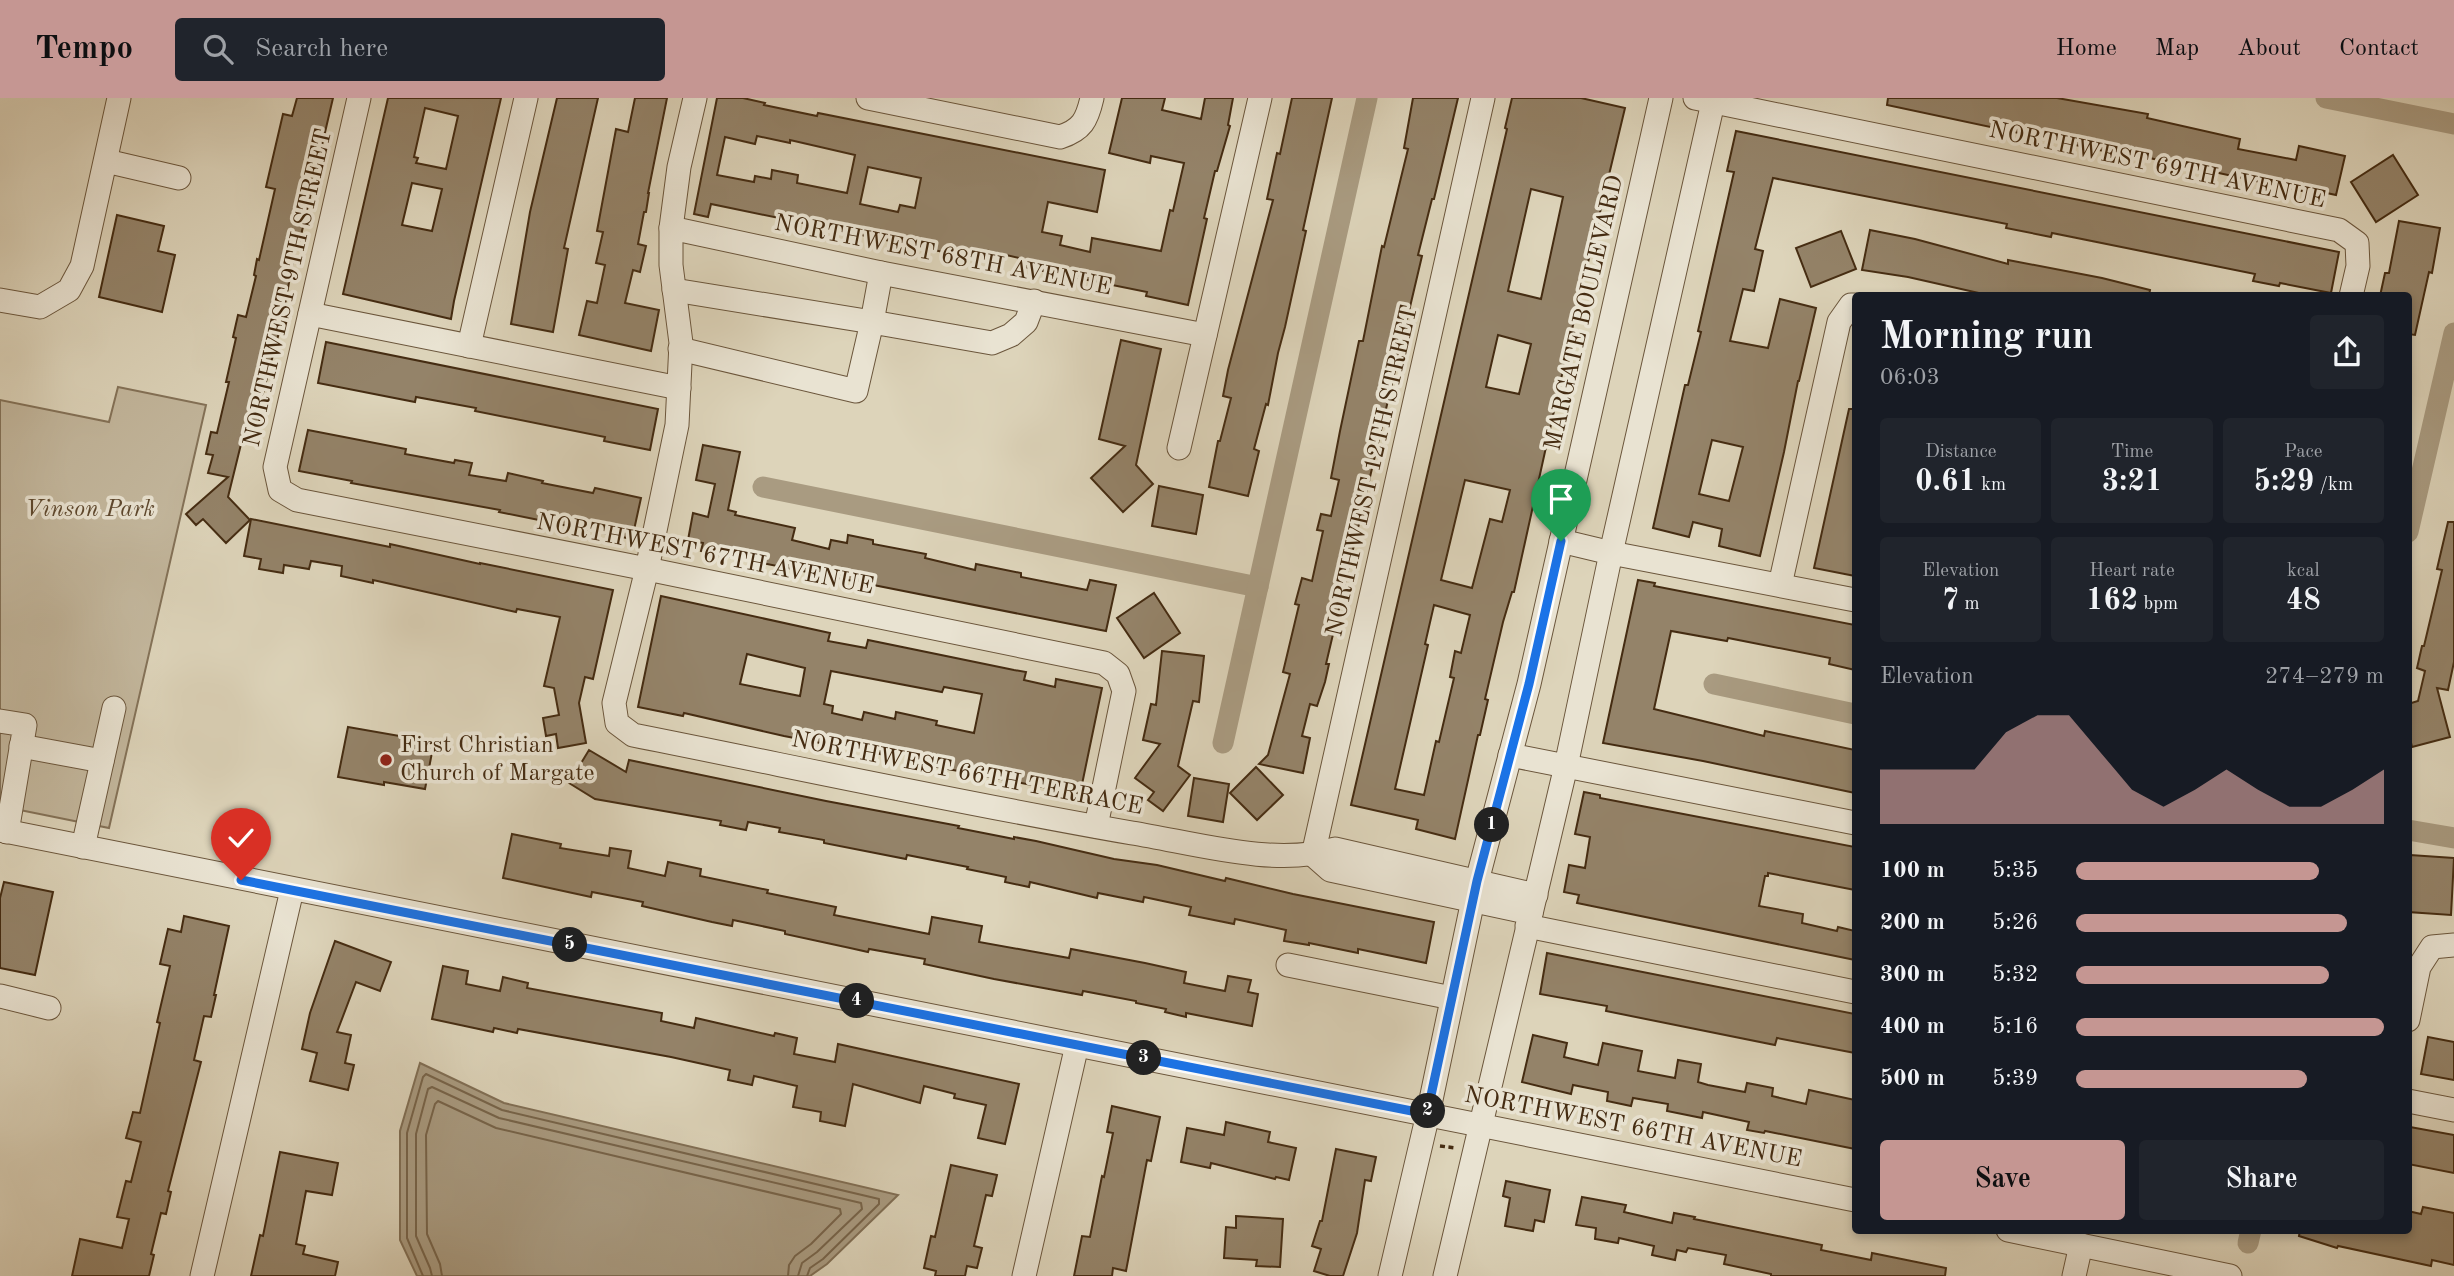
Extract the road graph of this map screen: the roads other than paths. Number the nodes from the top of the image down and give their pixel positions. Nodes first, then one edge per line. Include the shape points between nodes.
1 (119, 98) edge
2 (359, 98) edge
3 (526, 98) edge
4 (695, 98) edge
5 (868, 98) edge
6 (1092, 98) edge
7 (1260, 98) edge
8 (1483, 98) edge
9 (1661, 98) edge
10 (1708, 99) edge
11 (106, 161) junction
12 (179, 178) dead end
13 (671, 228) junction
14 (881, 273) junction
15 (674, 290) junction
16 (2352, 292) edge
17 (0, 300) edge
18 (1034, 300) junction
19 (1852, 306) edge
20 (310, 314) junction
21 (872, 322) junction
22 (1205, 335) junction
23 (469, 346) junction
24 (680, 349) junction
25 (679, 388) junction
26 (1180, 448) dead end
27 (280, 490) joint
28 (1561, 541) junction
29 (1611, 553) junction
30 (647, 569) junction
31 (1780, 585) junction
32 (1852, 599) edge
33 (114, 708) dead end
34 (0, 721) edge
35 (21, 746) junction
36 (1510, 755) junction
37 (102, 761) junction
38 (1566, 766) junction
39 (1852, 822) edge
40 (1096, 826) junction
41 (4, 831) edge
42 (83, 847) junction
43 (1313, 855) junction
44 (292, 890) junction
45 (1475, 891) junction
46 (1531, 911) junction
47 (2443, 946) edge
48 (1288, 965) dead end
49 (1852, 991) edge
50 (0, 996) edge
51 (1452, 998) junction
52 (2412, 1001) edge
53 (49, 1008) dead end
54 (1077, 1045) junction
55 (2412, 1102) edge
56 (2454, 1110) edge
57 (1427, 1114) junction
58 (1481, 1125) junction
59 (1852, 1199) edge
60 (2027, 1234) edge
61 (2081, 1245) junction
62 (202, 1276) edge
63 (1024, 1276) edge
64 (1390, 1276) edge
65 (1445, 1276) edge
66 (2074, 1276) edge
67 (2230, 1276) edge

1 - 11 street
2 - 20 street, NORTHWEST 9TH STREET
3 - 23 street
4 - 13 street
5 - 6 street via 1060,137 1075,132 1088,115
7 - 22 street
8 - 43 street, NORTHWEST 12TH STREET
9 - 28 street, MARGATE BOULEVARD
10 - 16 street, NORTHWEST 69TH AVENUE via 2339,230 2357,243
10 - 29 street
11 - 12 street
11 - 17 street via 82,266 69,290 40,307
13 - 14 street, NORTHWEST 68TH AVENUE
13 - 15 street
14 - 18 street, NORTHWEST 68TH AVENUE
14 - 21 street
15 - 21 street
15 - 24 street
18 - 21 street via 1026,322 992,344
18 - 22 street, NORTHWEST 68TH AVENUE
19 - 31 street via 1839,322
20 - 23 street
20 - 27 street, NORTHWEST 9TH STREET via 275,467
21 - 24 street via 856,391
22 - 26 street
23 - 25 street
24 - 25 street
25 - 30 street via 677,425
27 - 30 street, NORTHWEST 67TH AVENUE via 297,500
28 - 29 street
28 - 36 street, MARGATE BOULEVARD
29 - 31 street
29 - 38 street
30 - 40 street, NORTHWEST 67TH AVENUE via 1104,663 1118,674 1124,691
30 - 40 street, NORTHWEST 66TH TERRACE via 614,703 617,723 633,735
31 - 32 street
33 - 37 street
34 - 35 street via 25,725
35 - 37 street
35 - 41 street
36 - 38 street
36 - 45 street, MARGATE BOULEVARD
37 - 42 street
38 - 39 street
38 - 46 street
40 - 43 street, NORTHWEST 66TH TERRACE via 1268,856
41 - 42 street, NORTHWEST 66TH AVENUE
42 - 44 street, NORTHWEST 66TH AVENUE
43 - 45 street via 1330,870
44 - 54 street, NORTHWEST 66TH AVENUE
44 - 62 street
45 - 46 street
45 - 51 street, MARGATE BOULEVARD
46 - 49 street
46 - 58 street
47 - 52 street via 2419,967
48 - 51 street
50 - 53 street
51 - 57 street, MARGATE BOULEVARD
54 - 57 street, NORTHWEST 66TH AVENUE
54 - 63 street
55 - 56 street
57 - 58 street, NORTHWEST 66TH AVENUE
57 - 64 street, MARGATE BOULEVARD
58 - 59 street, NORTHWEST 66TH AVENUE
58 - 65 street
60 - 61 street
61 - 66 street
61 - 67 street

